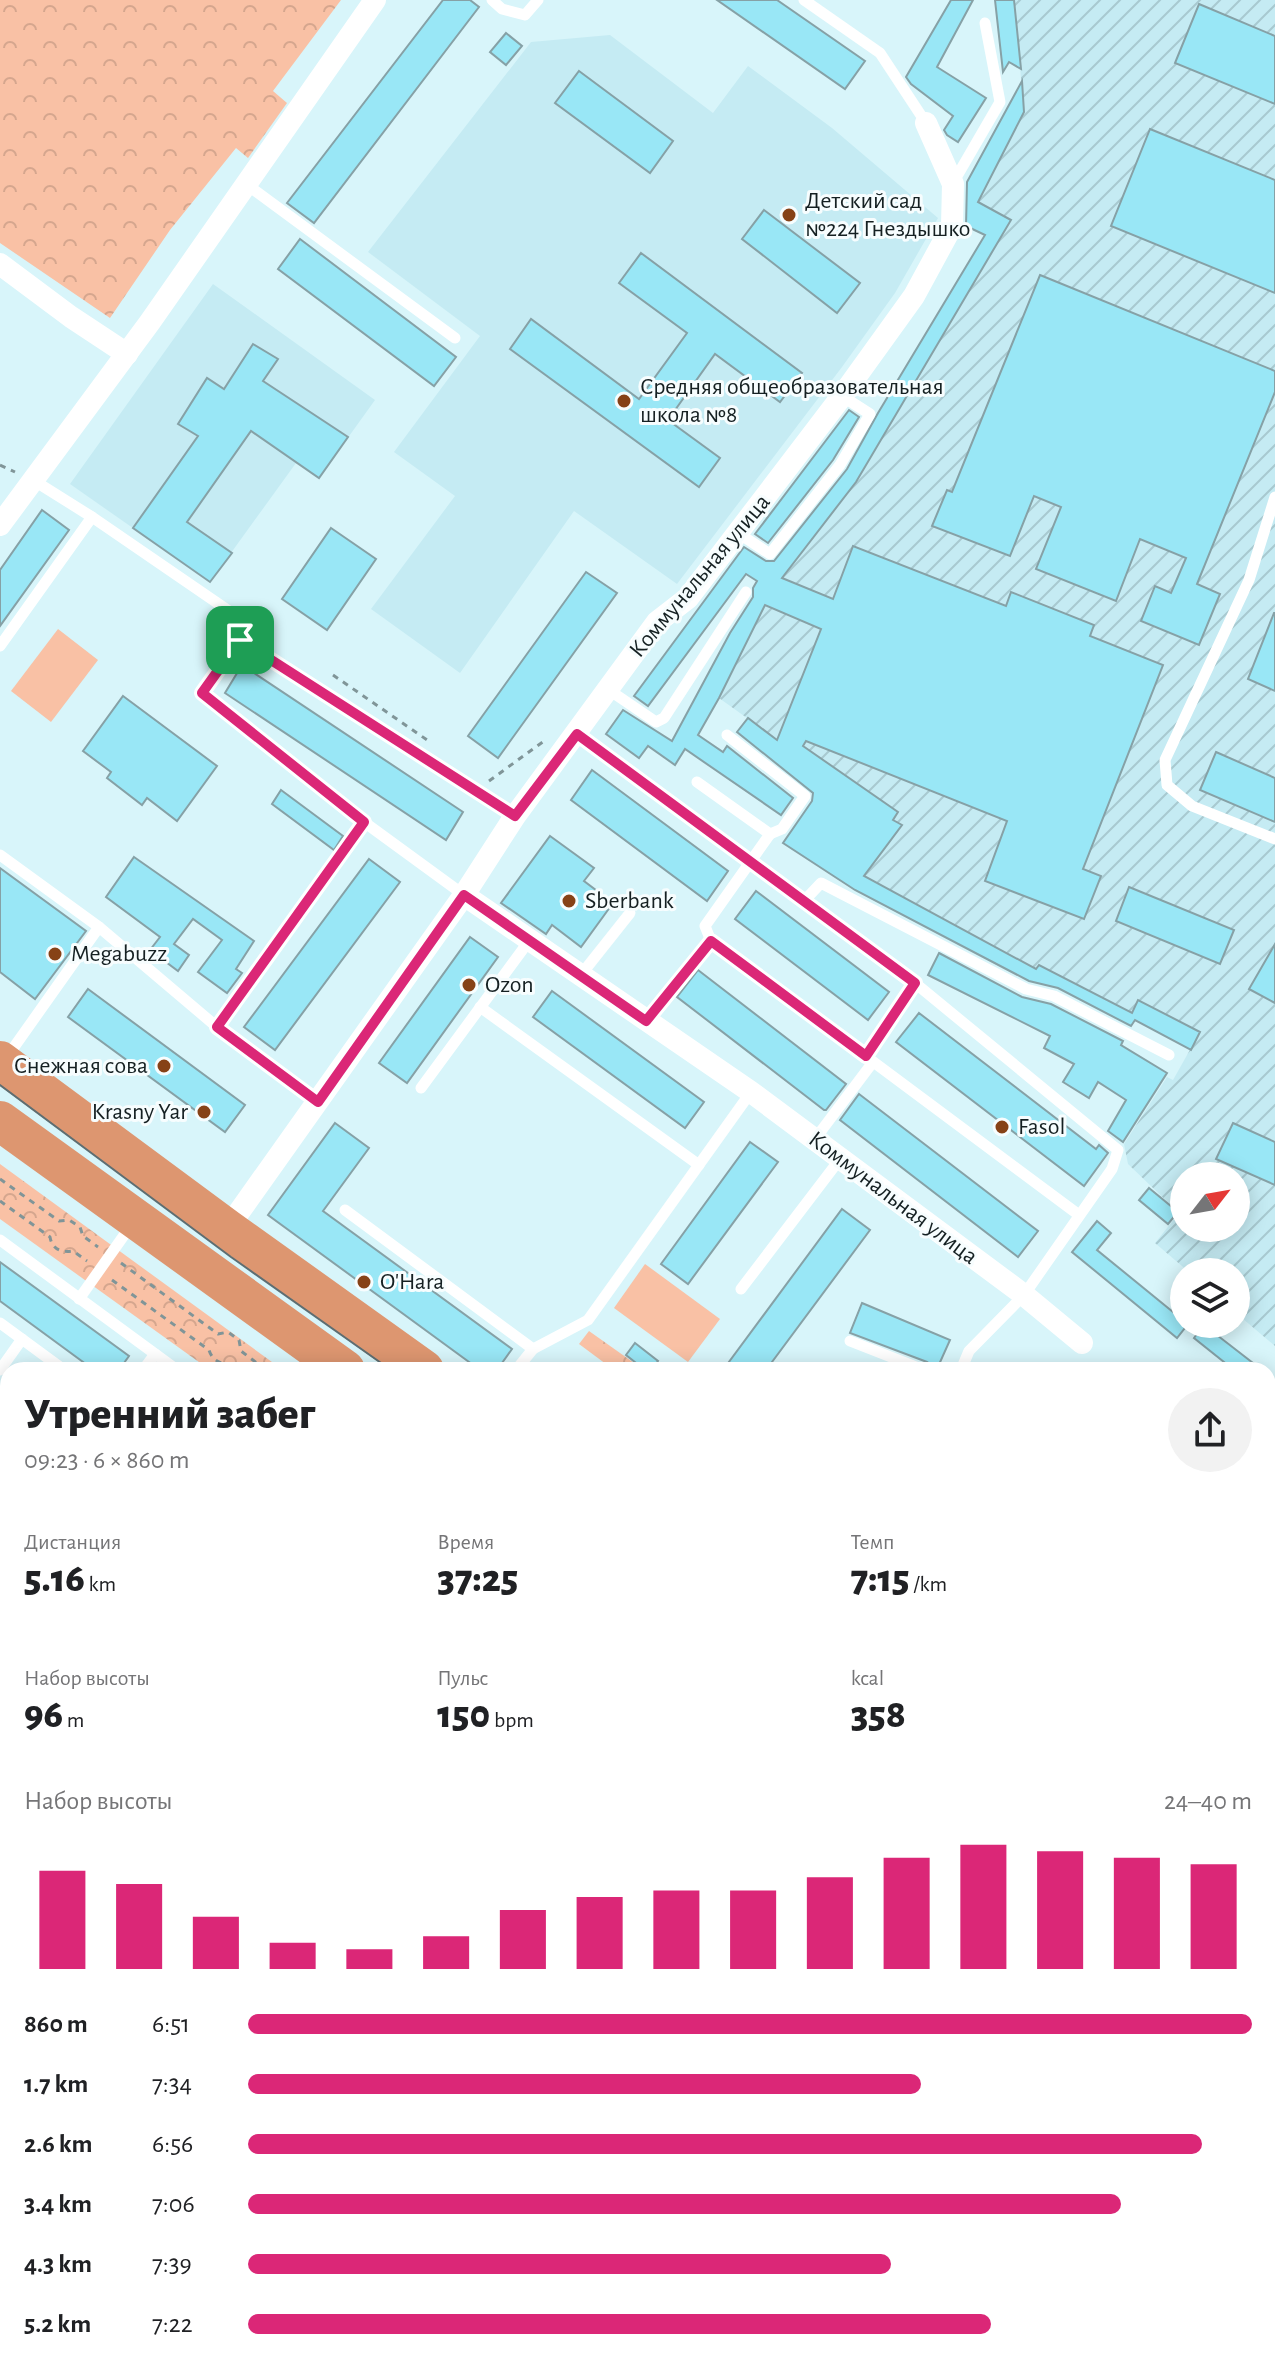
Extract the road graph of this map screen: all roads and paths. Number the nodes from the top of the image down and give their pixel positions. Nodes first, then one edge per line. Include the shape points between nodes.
1 (375, 0) edge
2 (492, 0) edge
3 (538, 0) edge
4 (804, 0) edge
5 (985, 23) dead end
6 (926, 123) joint
7 (246, 184) junction
8 (953, 184) junction
9 (0, 264) edge
10 (455, 338) dead end
11 (127, 354) junction
12 (842, 396) junction
13 (33, 480) junction
14 (1275, 497) edge
15 (92, 517) junction
16 (0, 525) edge
17 (738, 533) junction
18 (746, 592) dead end
19 (240, 640) junction
20 (0, 646) edge
21 (333, 675) dead end
22 (609, 690) junction
23 (577, 734) junction
24 (727, 735) dead end
25 (436, 746) dead end
26 (563, 752) junction
27 (487, 782) dead end
28 (697, 782) dead end
29 (515, 816) junction
30 (364, 822) junction
31 (770, 834) junction
32 (1275, 839) edge
33 (0, 855) edge
34 (749, 861) junction
35 (464, 895) junction
36 (804, 901) junction
37 (630, 913) dead end
38 (99, 927) junction
39 (529, 941) junction
40 (711, 941) junction
41 (580, 976) junction
42 (915, 983) junction
43 (480, 1007) junction
44 (646, 1021) junction
45 (217, 1027) junction
46 (1169, 1055) dead end
47 (869, 1059) junction
48 (1, 1062) edge
49 (421, 1088) dead end
50 (751, 1092) junction
51 (318, 1102) junction
52 (0, 1121) edge
53 (815, 1139) junction
54 (840, 1159) junction
55 (699, 1165) junction
56 (0, 1179) edge
57 (0, 1201) edge
58 (345, 1210) dead end
59 (1079, 1215) junction
60 (135, 1220) junction
61 (227, 1229) junction
62 (0, 1240) edge
63 (110, 1255) junction
64 (99, 1270) junction
65 (741, 1289) dead end
66 (1024, 1295) junction
67 (79, 1299) junction
68 (0, 1323) edge
69 (22, 1339) junction
70 (850, 1341) dead end
71 (1082, 1343) dead end
72 (533, 1349) junction
73 (155, 1354) junction
74 (6, 1362) edge
75 (53, 1362) edge
76 (149, 1362) edge
77 (166, 1362) edge
78 (217, 1362) edge
79 (255, 1362) edge
80 (334, 1362) edge
81 (413, 1362) edge
82 (522, 1362) edge
83 (904, 1362) edge
84 (964, 1362) edge

1 - 7 street
2 - 3 lane via 502,9 525,15
4 - 6 lane via 880,53
5 - 8 lane via 1000,102
6 - 8 street, Коммунальная улица
7 - 10 lane
7 - 11 street
8 - 12 street, Коммунальная улица via 952,226 914,296
9 - 11 street
11 - 13 street
12 - 17 street, Коммунальная улица
12 - 17 lane via 870,414 840,465 770,554
13 - 15 lane
13 - 16 street
14 - 32 lane via 1249,580 1165,760 1167,785 1192,806
15 - 19 lane via 229,611
15 - 20 lane
17 - 22 street, Коммунальная улица via 688,598 657,622
18 - 22 lane via 664,718 656,722
19 - 29 lane
19 - 30 lane via 202,693
21 - 25 path
22 - 23 street, Коммунальная улица
23 - 26 street, Коммунальная улица
23 - 34 lane
24 - 31 lane via 805,796 782,829
26 - 27 path via 546,740
26 - 29 street, Коммунальная улица
28 - 31 lane
29 - 35 street, Коммунальная улица
30 - 35 lane
30 - 45 lane
31 - 34 lane
33 - 38 lane
34 - 36 lane
34 - 40 lane via 705,926
35 - 39 street, Коммунальная улица
35 - 51 street, Коммунальная улица
36 - 42 lane
36 - 46 lane via 821,883 1026,989 1054,996
37 - 41 lane
38 - 45 lane
38 - 48 lane
39 - 41 street, Коммунальная улица
39 - 43 lane
40 - 44 lane
40 - 47 lane
41 - 44 street, Коммунальная улица
42 - 47 lane
42 - 59 lane via 1118,1150 1112,1169
43 - 49 lane
43 - 55 lane
44 - 50 street, Коммунальная улица
45 - 51 lane
47 - 53 lane
47 - 59 lane
48 - 61 highway
50 - 53 street, Коммунальная улица
50 - 55 lane
51 - 61 street, Коммунальная улица
52 - 60 highway
53 - 54 street, Коммунальная улица
54 - 65 lane
54 - 66 street, Коммунальная улица
55 - 72 lane via 588,1320
56 - 63 path via 59,1221 80,1227 83,1236
57 - 64 path via 50,1237 58,1250 73,1251
58 - 72 lane
59 - 66 lane
60 - 63 lane
60 - 80 highway
61 - 81 highway
62 - 67 lane
63 - 64 lane
63 - 79 path via 218,1334 228,1332 239,1340 241,1351
64 - 67 lane
64 - 78 path via 209,1350
66 - 71 street, Коммунальная улица
66 - 84 lane
67 - 73 lane
68 - 69 lane
69 - 74 lane
69 - 75 lane
70 - 83 lane
72 - 82 lane
73 - 76 lane
73 - 77 lane

